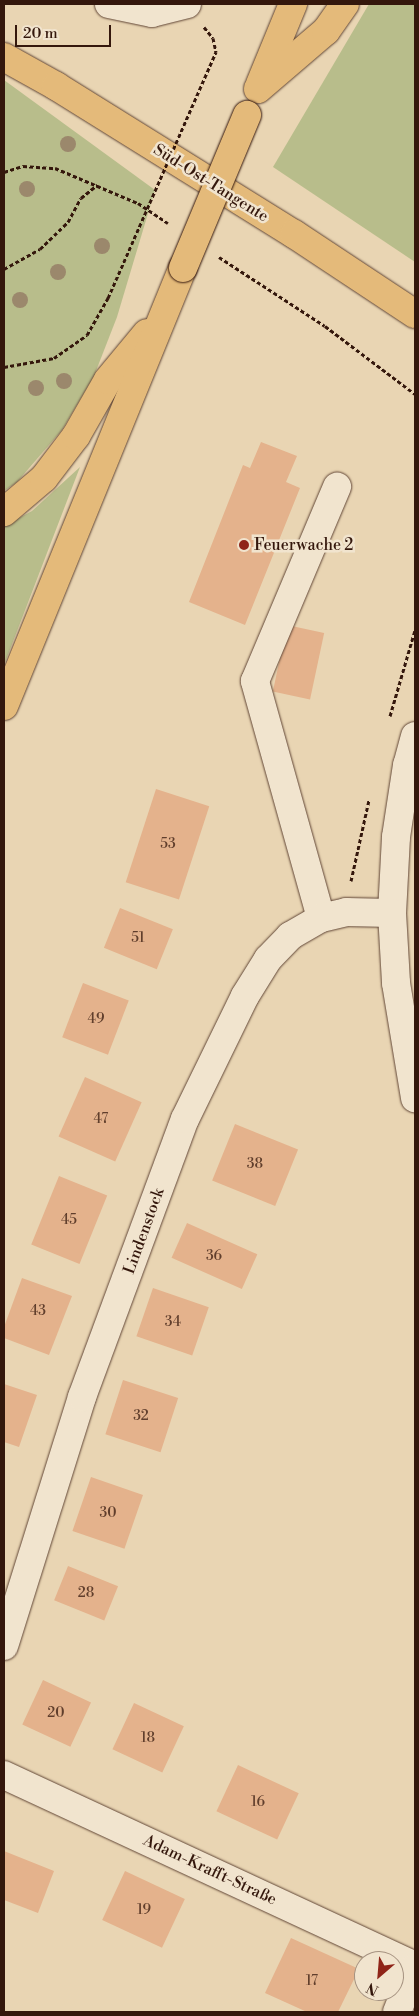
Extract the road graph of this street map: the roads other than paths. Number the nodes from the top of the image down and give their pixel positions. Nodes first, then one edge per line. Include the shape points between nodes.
1 (109, 4) edge
2 (187, 4) edge
3 (293, 4) edge
4 (345, 4) edge
5 (4, 57) edge
6 (258, 89) junction
7 (405, 307) edge
8 (164, 312) junction
9 (415, 324) edge
10 (337, 488) dead end
11 (4, 512) edge
12 (4, 706) edge
13 (415, 736) edge
14 (392, 913) junction
15 (321, 918) junction
16 (415, 1098) edge
17 (4, 1646) edge
18 (4, 1775) edge
19 (415, 1966) edge
20 (397, 2012) edge

1 - 2 street via 152,13
3 - 6 main road
4 - 6 main road via 326,31
5 - 7 main road, Süd-Ost-Tangente via 251,207
6 - 8 main road, bridge
7 - 9 street
8 - 11 main road via 108,380 76,436 44,478
8 - 12 main road
10 - 15 street via 256,680
13 - 14 street via 396,837
14 - 15 street, Lindenstock via 346,912
14 - 16 street via 396,983
15 - 17 street, Lindenstock via 290,936 268,959 185,1119 82,1397
18 - 19 street, Adam-Krafft-Straße
19 - 20 street, Adam-Krafft-Straße

